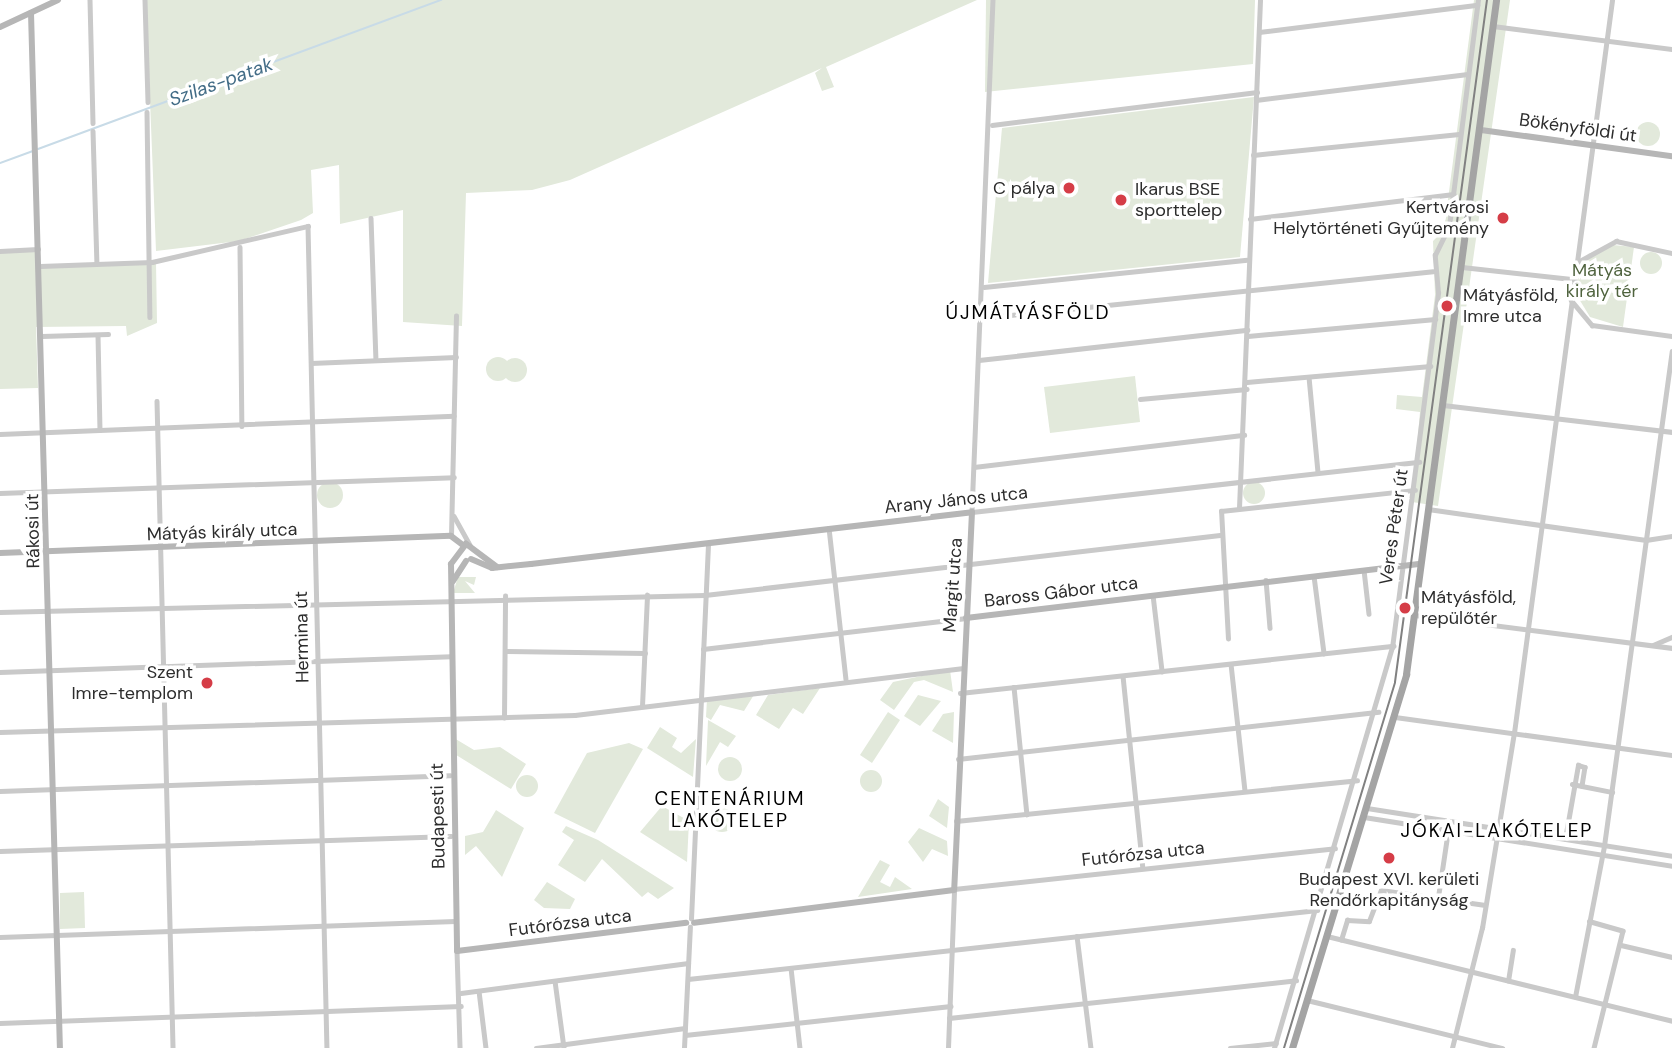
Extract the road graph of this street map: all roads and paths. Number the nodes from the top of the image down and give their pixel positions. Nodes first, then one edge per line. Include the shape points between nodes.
1 (58, 0) edge
2 (90, 0) edge
3 (145, 0) edge
4 (993, 0) edge
5 (1260, 0) edge
6 (1496, 0) edge
7 (1612, 0) edge
8 (50, 2) edge
9 (1477, 2) edge
10 (31, 13) junction
11 (1493, 26) junction
12 (0, 27) edge
13 (1259, 32) junction
14 (1607, 40) junction
15 (1672, 49) edge
16 (1467, 74) junction
17 (1257, 92) junction
18 (1256, 100) junction
19 (148, 102) dead end
20 (147, 113) dead end
21 (93, 123) dead end
22 (992, 125) junction
23 (1481, 130) junction
24 (93, 131) dead end
25 (1460, 134) junction
26 (1592, 144) junction
27 (1253, 155) junction
28 (1672, 156) edge
29 (1453, 194) junction
30 (371, 218) dead end
31 (1250, 219) junction
32 (240, 247) junction
33 (40, 249) junction
34 (0, 251) edge
35 (1672, 253) edge
36 (1247, 260) junction
37 (97, 262) junction
38 (152, 262) junction
39 (1576, 263) junction
40 (40, 266) junction
41 (1462, 267) junction
42 (1433, 271) junction
43 (1573, 279) junction
44 (984, 287) junction
45 (1247, 289) junction
46 (1570, 300) junction
47 (456, 316) dead end
48 (150, 317) dead end
49 (981, 318) junction
50 (1435, 318) junction
51 (1247, 333) junction
52 (108, 334) dead end
53 (98, 335) junction
54 (42, 336) junction
55 (1672, 336) edge
56 (1672, 352) edge
57 (456, 357) junction
58 (376, 360) junction
59 (979, 360) junction
60 (311, 363) junction
61 (1430, 366) junction
62 (1309, 377) junction
63 (1247, 385) junction
64 (1140, 400) dead end
65 (157, 401) dead end
66 (1443, 405) junction
67 (454, 416) junction
68 (311, 421) junction
69 (1554, 421) junction
70 (242, 426) junction
71 (158, 428) junction
72 (100, 430) junction
73 (45, 431) junction
74 (1672, 432) edge
75 (1660, 433) junction
76 (0, 434) edge
77 (1244, 435) junction
78 (1419, 462) junction
79 (974, 467) junction
80 (1318, 473) junction
81 (453, 477) junction
82 (313, 481) junction
83 (1241, 482) junction
84 (159, 488) junction
85 (1415, 490) junction
86 (46, 491) junction
87 (0, 493) edge
88 (1239, 508) junction
89 (1428, 509) junction
90 (972, 512) junction
91 (453, 513) junction
92 (1542, 525) junction
93 (829, 528) junction
94 (1220, 535) junction
95 (449, 536) junction
96 (1672, 536) edge
97 (1646, 540) junction
98 (314, 543) junction
99 (708, 543) junction
100 (161, 548) junction
101 (47, 551) junction
102 (466, 551) junction
103 (0, 552) edge
104 (970, 562) junction
105 (1405, 564) junction
106 (1422, 564) junction
107 (1364, 569) junction
108 (1314, 575) junction
109 (834, 579) junction
110 (1266, 580) junction
111 (452, 583) junction
112 (1223, 586) junction
113 (1153, 594) junction
114 (647, 595) junction
115 (705, 595) junction
116 (505, 596) junction
117 (452, 597) junction
118 (316, 602) junction
119 (162, 606) junction
120 (49, 610) junction
121 (0, 612) edge
122 (1369, 614) dead end
123 (1415, 615) junction
124 (966, 618) junction
125 (1270, 628) dead end
126 (1529, 629) junction
127 (840, 632) junction
128 (1672, 637) edge
129 (1228, 639) dead end
130 (1631, 641) junction
131 (1653, 645) junction
132 (1393, 646) junction
133 (1672, 648) edge
134 (703, 649) junction
135 (505, 651) junction
136 (645, 653) junction
137 (1324, 653) junction
138 (451, 656) junction
139 (316, 661) junction
140 (1231, 664) junction
141 (164, 666) junction
142 (961, 668) junction
143 (51, 670) junction
144 (1162, 671) junction
145 (0, 672) edge
146 (1123, 676) junction
147 (846, 679) junction
148 (1014, 687) junction
149 (960, 693) junction
150 (703, 697) junction
151 (642, 706) junction
152 (1378, 712) junction
153 (1395, 717) junction
154 (451, 718) junction
155 (504, 718) junction
156 (318, 721) junction
157 (165, 727) junction
158 (1238, 727) junction
159 (52, 730) junction
160 (0, 732) edge
161 (1514, 733) junction
162 (1129, 739) junction
163 (1618, 749) junction
164 (1020, 751) junction
165 (1672, 755) edge
166 (958, 759) junction
167 (450, 775) junction
168 (319, 780) junction
169 (1356, 780) junction
170 (1572, 784) junction
171 (167, 786) junction
172 (1582, 786) junction
173 (54, 789) junction
174 (1245, 790) junction
175 (0, 791) edge
176 (1612, 792) junction
177 (1136, 802) junction
178 (1367, 808) junction
179 (1027, 814) junction
180 (1364, 817) junction
181 (955, 821) junction
182 (1498, 830) junction
183 (1448, 831) junction
184 (451, 836) junction
185 (1496, 838) junction
186 (1565, 839) junction
187 (322, 840) junction
188 (169, 846) junction
189 (1604, 846) junction
190 (1335, 848) junction
191 (55, 849) junction
192 (0, 851) edge
193 (1602, 855) junction
194 (1672, 856) edge
195 (1672, 866) edge
196 (1143, 868) junction
197 (954, 889) junction
198 (1437, 897) junction
199 (1485, 905) junction
200 (1317, 910) junction
201 (455, 921) junction
202 (1589, 921) junction
203 (691, 923) junction
204 (324, 926) junction
205 (171, 930) junction
206 (58, 935) junction
207 (1077, 936) junction
208 (1327, 936) junction
209 (0, 937) edge
210 (1341, 940) junction
211 (1620, 945) junction
212 (954, 950) junction
213 (1513, 950) dead end
214 (457, 951) junction
215 (1672, 957) edge
216 (688, 964) junction
217 (791, 968) junction
218 (1471, 972) junction
219 (688, 979) junction
220 (1296, 980) junction
221 (555, 981) junction
222 (1508, 981) junction
223 (479, 991) junction
224 (461, 993) junction
225 (1575, 997) junction
226 (1307, 1000) junction
227 (1085, 1002) junction
228 (1605, 1005) junction
229 (461, 1006) junction
230 (950, 1006) junction
231 (326, 1011) junction
232 (172, 1016) junction
233 (949, 1018) junction
234 (60, 1020) junction
235 (1672, 1021) edge
236 (0, 1023) edge
237 (797, 1023) junction
238 (685, 1028) junction
239 (685, 1035) junction
240 (1455, 1037) junction
241 (564, 1046) edge
242 (1275, 1046) edge
243 (60, 1048) edge
244 (173, 1048) edge
245 (327, 1048) edge
246 (460, 1048) edge
247 (486, 1048) edge
248 (536, 1048) edge
249 (684, 1048) edge
250 (800, 1048) edge
251 (947, 1048) edge
252 (1091, 1048) edge
253 (1230, 1048) edge
254 (1292, 1048) edge
255 (1452, 1048) edge
256 (1502, 1048) edge
257 (1594, 1048) edge

1 - 8 street
2 - 21 street
3 - 19 street
4 - 22 street, Margit utca
5 - 13 street
6 - 11 main road, Veres Péter út
7 - 14 street
8 - 10 street
9 - 13 street
9 - 16 street, Veres Péter út
10 - 12 street
10 - 33 street, Rákosi út
11 - 14 street
11 - 23 main road, Veres Péter út
13 - 17 street
14 - 15 street
14 - 26 street
16 - 18 street
16 - 25 street, Veres Péter út
17 - 18 street
17 - 22 street
18 - 27 street
20 - 38 street
22 - 44 street, Margit utca
23 - 26 street, Bökényföldi út
23 - 41 main road, Veres Péter út
24 - 37 street
25 - 27 street
25 - 29 street, Veres Péter út
26 - 28 street, Bökényföldi út
26 - 39 street
27 - 31 street
29 - 31 street
29 - 42 street, Veres Péter út
30 - 58 street
31 - 36 street
32 - 38 street
32 - 60 street, Hermina út via 308,226
32 - 70 street
33 - 34 street
33 - 40 street, Rákosi út
35 - 39 street via 1616,241 1590,250
36 - 44 street
36 - 45 street
37 - 38 street
37 - 40 street
38 - 48 street
39 - 43 street
40 - 54 street, Rákosi út
41 - 43 street
41 - 66 main road, Veres Péter út
42 - 45 street
42 - 50 street, Veres Péter út
43 - 46 street
44 - 49 street, Margit utca
45 - 49 street
45 - 51 street
46 - 55 street via 1592,325
46 - 69 street
47 - 57 street
49 - 59 street, Margit utca
50 - 51 street
50 - 61 street, Veres Péter út
51 - 59 street
51 - 63 street
52 - 53 street
53 - 54 street
53 - 72 street
54 - 73 street, Rákosi út
56 - 75 street
57 - 58 street
57 - 67 street
58 - 60 street
59 - 79 street, Margit utca
60 - 68 street, Hermina út
61 - 62 street
61 - 78 street, Veres Péter út
62 - 63 street
62 - 80 street
63 - 64 street
63 - 77 street
65 - 71 street
66 - 69 street
66 - 89 main road, Veres Péter út
67 - 68 street
67 - 81 street
68 - 70 street
68 - 82 street, Hermina út
69 - 75 street
69 - 92 street
70 - 71 street
71 - 72 street
71 - 84 street
72 - 73 street
73 - 76 street
73 - 86 street, Rákosi út
74 - 75 street
75 - 97 street
77 - 79 street
77 - 83 street
78 - 80 street, Arany János utca
78 - 85 street, Veres Péter út
79 - 90 street, Margit utca
80 - 83 street, Arany János utca
81 - 82 street
81 - 91 street
82 - 84 street
82 - 98 street, Hermina út
83 - 88 street
83 - 90 street, Arany János utca
84 - 86 street
84 - 100 street
85 - 88 street
85 - 105 street, Veres Péter út
86 - 87 street
86 - 101 street, Rákosi út
88 - 94 street via 1218,515
89 - 92 street
89 - 106 main road, Veres Péter út
90 - 93 street, Arany János utca
90 - 104 street, Margit utca
91 - 95 street
91 - 102 street via 463,531
92 - 97 street
92 - 126 street
93 - 99 street, Arany János utca
93 - 109 street
94 - 104 street
94 - 112 street
95 - 98 street, Mátyás király utca
95 - 102 street
96 - 97 street
97 - 130 street
98 - 100 street, Mátyás király utca
98 - 118 street, Hermina út
99 - 102 street, Arany János utca via 497,567
99 - 115 street
100 - 101 street, Mátyás király utca
100 - 119 street
101 - 103 street, Mátyás király utca
101 - 120 street, Rákosi út
102 - 111 street
102 - 111 street, Budapesti út
104 - 109 street
104 - 124 street, Margit utca
105 - 106 street, Baross Gábor utca
105 - 107 street, Baross Gábor utca
105 - 132 street, Veres Péter út
106 - 123 main road, Veres Péter út
107 - 108 street, Baross Gábor utca
107 - 122 street
108 - 110 street, Baross Gábor utca
108 - 137 street
109 - 115 street
109 - 127 street
110 - 112 street, Baross Gábor utca
110 - 125 street
111 - 117 street, Budapesti út
112 - 113 street, Baross Gábor utca
112 - 129 street
113 - 124 street, Baross Gábor utca
113 - 144 street
114 - 115 street
114 - 116 street
114 - 136 street
115 - 134 street
116 - 117 street
116 - 135 street
117 - 118 street
117 - 138 street, Budapesti út
118 - 119 street
118 - 139 street, Hermina út
119 - 120 street
119 - 141 street
120 - 121 street
120 - 143 street, Rákosi út
123 - 126 street
123 - 153 main road, Veres Péter út
124 - 127 street, Baross Gábor utca
124 - 142 street, Margit utca
126 - 130 street
126 - 161 street
127 - 134 street, Baross Gábor utca
127 - 147 street
128 - 131 street
130 - 131 street
130 - 163 street
131 - 133 street
132 - 137 street
132 - 152 street, Veres Péter út
134 - 150 street
135 - 136 street
135 - 155 street
136 - 151 street
137 - 140 street
138 - 139 street
138 - 154 street, Budapesti út
139 - 141 street
139 - 156 street, Hermina út
140 - 144 street
140 - 158 street
141 - 143 street
141 - 157 street
142 - 147 street
142 - 149 street, Margit utca
143 - 145 street
143 - 159 street, Rákosi út
144 - 146 street
146 - 148 street
146 - 162 street
147 - 150 street
148 - 149 street
148 - 164 street
149 - 166 street, Margit utca
150 - 151 street
150 - 203 street
151 - 155 street
152 - 158 street
152 - 169 street, Veres Péter út
153 - 161 street
153 - 178 main road, Veres Péter út
154 - 155 street
154 - 156 street
154 - 167 street, Budapesti út
156 - 157 street
156 - 168 street, Hermina út
157 - 159 street
157 - 171 street
158 - 162 street
158 - 174 street
159 - 160 street
159 - 173 street, Rákosi út
161 - 163 street
161 - 182 street
162 - 164 street
162 - 177 street
163 - 165 street
163 - 176 street
164 - 166 street
164 - 179 street
166 - 181 street, Margit utca
167 - 168 street
167 - 184 street, Budapesti út
168 - 171 street
168 - 187 street, Hermina út
169 - 174 street
169 - 190 street, Veres Péter út
170 - 172 street
170 - 172 street via 1582,765
170 - 186 street
171 - 173 street
171 - 188 street
172 - 176 street
173 - 175 street
173 - 191 street, Rákosi út
174 - 177 street
176 - 189 street
177 - 179 street
177 - 196 street
178 - 180 main road, Veres Péter út
178 - 182 street
179 - 181 street
180 - 183 street
180 - 208 main road, Veres Péter út
181 - 197 street, Margit utca
182 - 185 street
182 - 186 street
183 - 185 street
183 - 198 street
184 - 187 street
184 - 201 street, Budapesti út
185 - 193 street
185 - 199 street
186 - 189 street
187 - 188 street
187 - 204 street, Hermina út
188 - 191 street
188 - 205 street
189 - 193 street
189 - 194 street
190 - 196 street, Futórózsa utca
190 - 200 street, Veres Péter út
191 - 192 street
191 - 206 street, Rákosi út
193 - 195 street
193 - 202 street
196 - 197 street, Futórózsa utca
197 - 203 street, Futórózsa utca
197 - 212 street, Margit utca
198 - 199 street
198 - 210 street via 1381,890 1369,921 1347,920
199 - 218 street
200 - 207 street
200 - 220 street, Veres Péter út
201 - 204 street
201 - 214 street, Budapesti út
202 - 211 street via 1623,928
202 - 225 street
203 - 214 street, Futórózsa utca
203 - 216 street
204 - 205 street
204 - 231 street, Hermina út
205 - 206 street
205 - 232 street
206 - 209 street
206 - 234 street, Rákosi út
207 - 212 street
207 - 227 street
208 - 210 street
208 - 226 main road, Veres Péter út
210 - 218 street
211 - 215 street
211 - 228 street
212 - 217 street
212 - 230 street, Margit utca
213 - 222 street
214 - 224 street, Budapesti út
216 - 219 street
216 - 221 street
217 - 219 street
217 - 237 street
218 - 222 street
218 - 240 street
219 - 238 street
220 - 227 street
220 - 242 street, Veres Péter út
221 - 223 street
221 - 241 street
222 - 225 street
223 - 224 street
223 - 247 street
224 - 229 street, Budapesti út
225 - 228 street
226 - 240 street
226 - 254 main road, Veres Péter út
227 - 233 street
227 - 252 street
228 - 235 street
228 - 257 street
229 - 231 street
229 - 246 street, Budapesti út
230 - 233 street, Margit utca
230 - 237 street
231 - 232 street
231 - 245 street, Hermina út
232 - 234 street
232 - 244 street
233 - 251 street, Margit utca
234 - 236 street
234 - 243 street, Rákosi út
237 - 239 street
237 - 250 street
238 - 239 street
238 - 241 street
239 - 249 street
240 - 255 street
240 - 256 street
241 - 248 street
242 - 253 street

